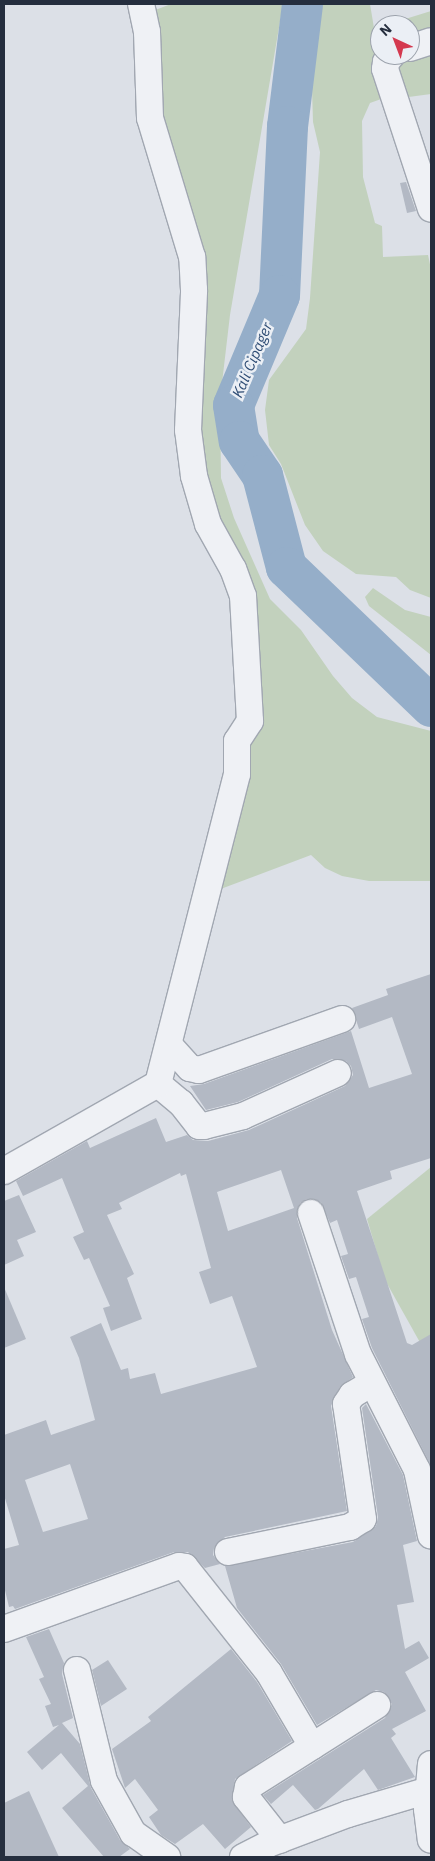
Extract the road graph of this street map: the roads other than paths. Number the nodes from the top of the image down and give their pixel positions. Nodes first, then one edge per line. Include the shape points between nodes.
1 (141, 4) edge
2 (386, 65) edge
3 (431, 209) edge
4 (342, 1019) dead end
5 (169, 1046) junction
6 (338, 1074) dead end
7 (158, 1084) junction
8 (4, 1171) edge
9 (311, 1213) dead end
10 (372, 1383) junction
11 (431, 1536) edge
12 (228, 1552) dead end
13 (4, 1629) edge
14 (77, 1670) dead end
15 (377, 1705) dead end
16 (312, 1746) junction
17 (431, 1764) edge
18 (429, 1790) junction
19 (280, 1840) junction
20 (431, 1840) edge
21 (167, 1857) edge
22 (243, 1857) edge

1 - 5 street via 147,32 150,118 192,257 194,290 188,430 193,467 208,524 233,569 243,596 243,735 237,774
2 - 3 street
4 - 5 street via 200,1070 190,1068
5 - 7 street
6 - 7 street via 243,1116 204,1126 199,1126 170,1092
7 - 8 street
9 - 10 street via 358,1354
10 - 11 street via 417,1470
10 - 12 street via 352,1395 346,1404 363,1519 350,1527
13 - 16 street via 179,1566 185,1567 269,1673
14 - 21 street via 104,1781 133,1833
15 - 16 street
16 - 19 street via 245,1792
17 - 18 street
18 - 19 street via 348,1814
18 - 20 street via 427,1809
19 - 22 street

